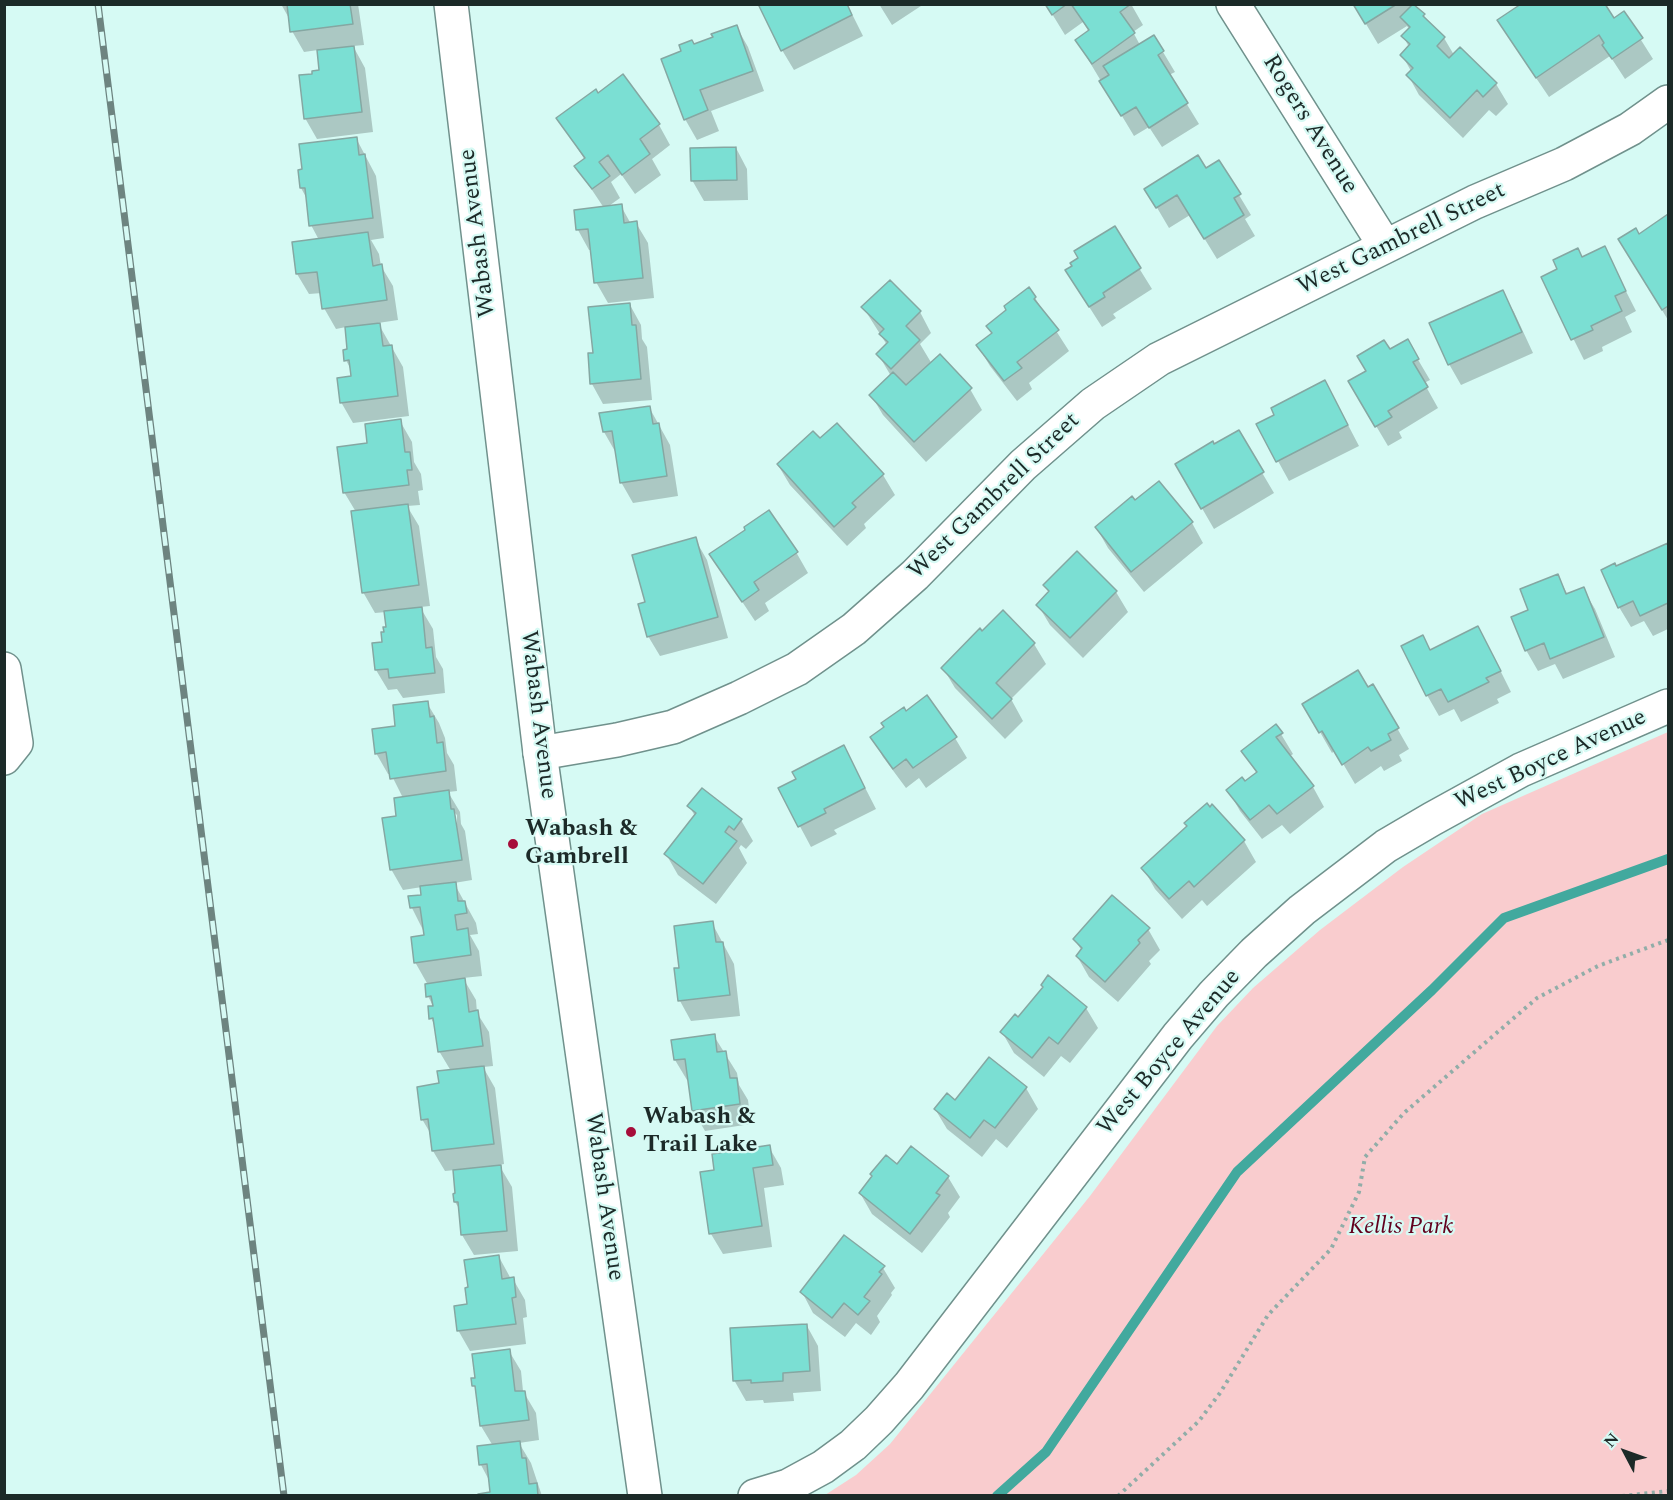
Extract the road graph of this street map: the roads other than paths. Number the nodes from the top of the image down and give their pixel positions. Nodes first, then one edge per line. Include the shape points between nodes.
1 (452, 4) edge
2 (1233, 4) edge
3 (1668, 102) edge
4 (1385, 246) junction
5 (4, 669) edge
6 (1668, 706) edge
7 (540, 753) junction
8 (4, 758) edge
9 (645, 1496) edge
10 (755, 1496) edge

1 - 7 street, Wabash Avenue
2 - 4 street, Rogers Avenue
3 - 4 street, West Gambrell Street via 1630,129 1564,164
4 - 7 street, West Gambrell Street via 1160,359 1093,404 1023,465 915,575 854,629 797,669 673,727
5 - 8 street via 16,743
6 - 10 street, West Boyce Avenue via 1521,770 1432,819 1386,846 1302,910 1238,969 1178,1035 879,1420 823,1467 788,1486
7 - 9 street, Wabash Avenue

